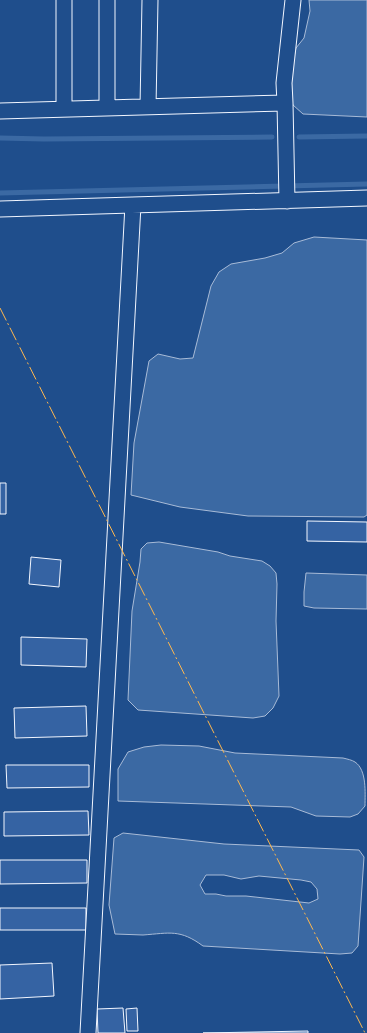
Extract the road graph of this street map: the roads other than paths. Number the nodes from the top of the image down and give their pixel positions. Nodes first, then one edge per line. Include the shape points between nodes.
1 (64, 0) edge
2 (107, 0) edge
3 (150, 0) edge
4 (293, 0) edge
5 (285, 103) junction
6 (148, 107) junction
7 (107, 108) junction
8 (64, 109) junction
9 (0, 111) edge
10 (287, 197) junction
11 (367, 198) edge
12 (133, 205) junction
13 (0, 209) edge
14 (88, 1033) edge

1 - 8 street
2 - 7 street
3 - 6 street
4 - 5 street via 284,83
5 - 6 street
5 - 10 street
6 - 7 street
7 - 8 street
8 - 9 street
10 - 11 street
10 - 12 street
12 - 13 street
12 - 14 street

